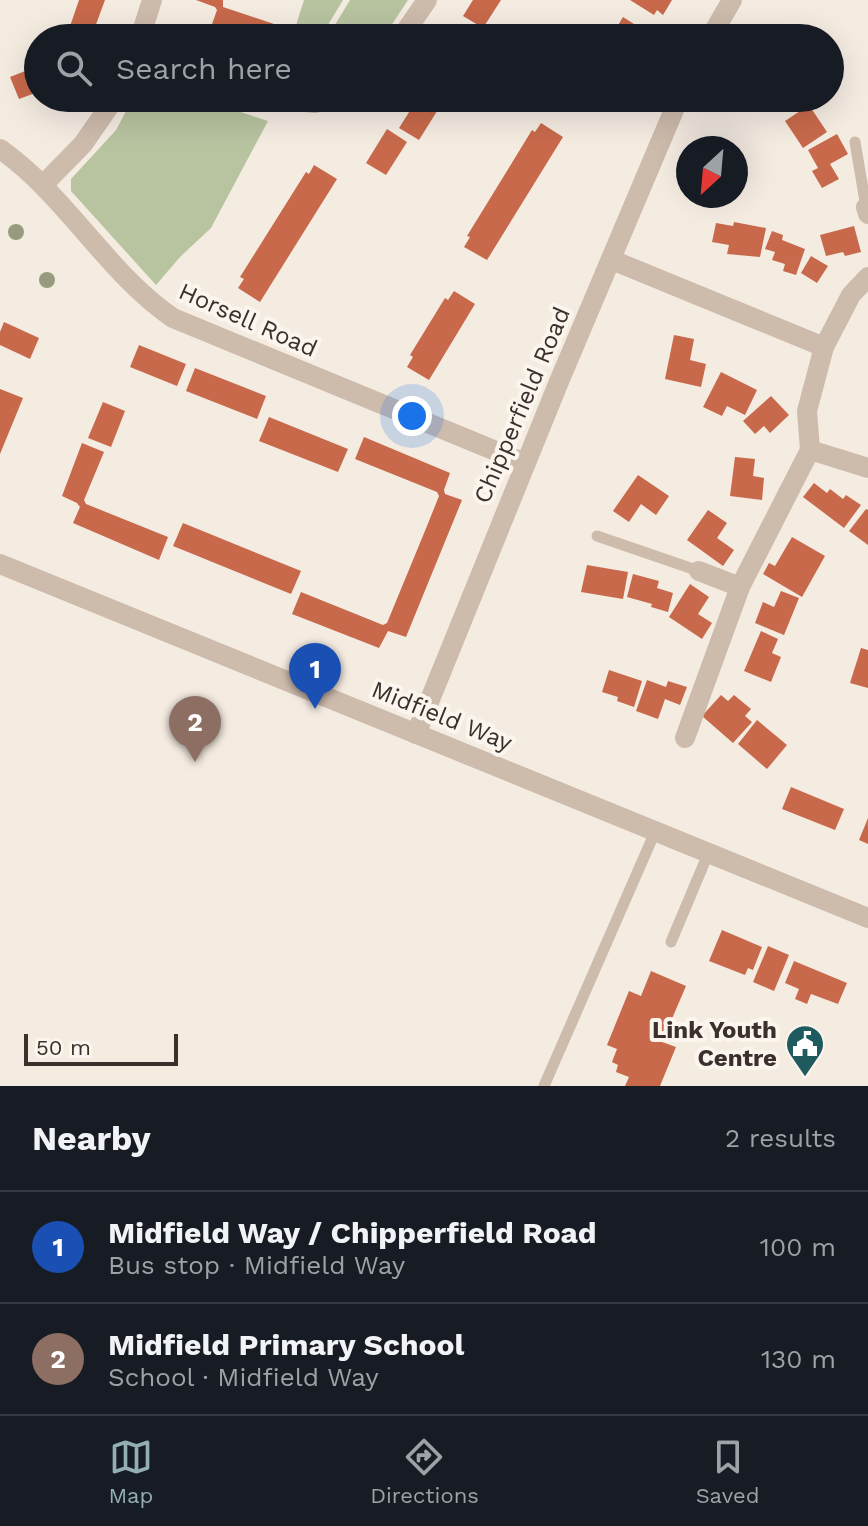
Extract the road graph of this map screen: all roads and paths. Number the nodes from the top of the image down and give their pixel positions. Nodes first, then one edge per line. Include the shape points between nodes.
1 (152, 0) edge
2 (427, 0) edge
3 (732, 0) edge
4 (144, 24) edge
5 (411, 24) edge
6 (718, 24) edge
7 (105, 112) edge
8 (673, 112) edge
9 (855, 142) dead end
10 (0, 149) edge
11 (43, 185) junction
12 (867, 211) edge
13 (612, 260) junction
14 (868, 277) edge
15 (824, 347) junction
16 (810, 450) junction
17 (525, 463) junction
18 (868, 468) edge
19 (597, 536) dead end
20 (0, 564) edge
21 (699, 571) joint
22 (740, 587) junction
23 (416, 734) junction
24 (685, 738) dead end
25 (655, 832) junction
26 (708, 854) junction
27 (866, 917) edge
28 (671, 942) dead end
29 (544, 1086) edge

1 - 4 street
2 - 5 street
3 - 6 street
7 - 11 street
8 - 13 street, Chipperfield Road
9 - 12 lane
10 - 11 street, Horsell Road
11 - 17 street, Horsell Road via 139,292 173,318
13 - 15 street
13 - 17 street, Chipperfield Road
14 - 15 street via 851,295
15 - 16 street via 807,411
16 - 18 street
16 - 22 street
17 - 23 street, Chipperfield Road
19 - 21 lane
20 - 23 street, Midfield Way
21 - 22 street
22 - 24 street
23 - 25 street, Midfield Way
25 - 26 street, Midfield Way
25 - 29 lane
26 - 27 street, Midfield Way
26 - 28 lane

